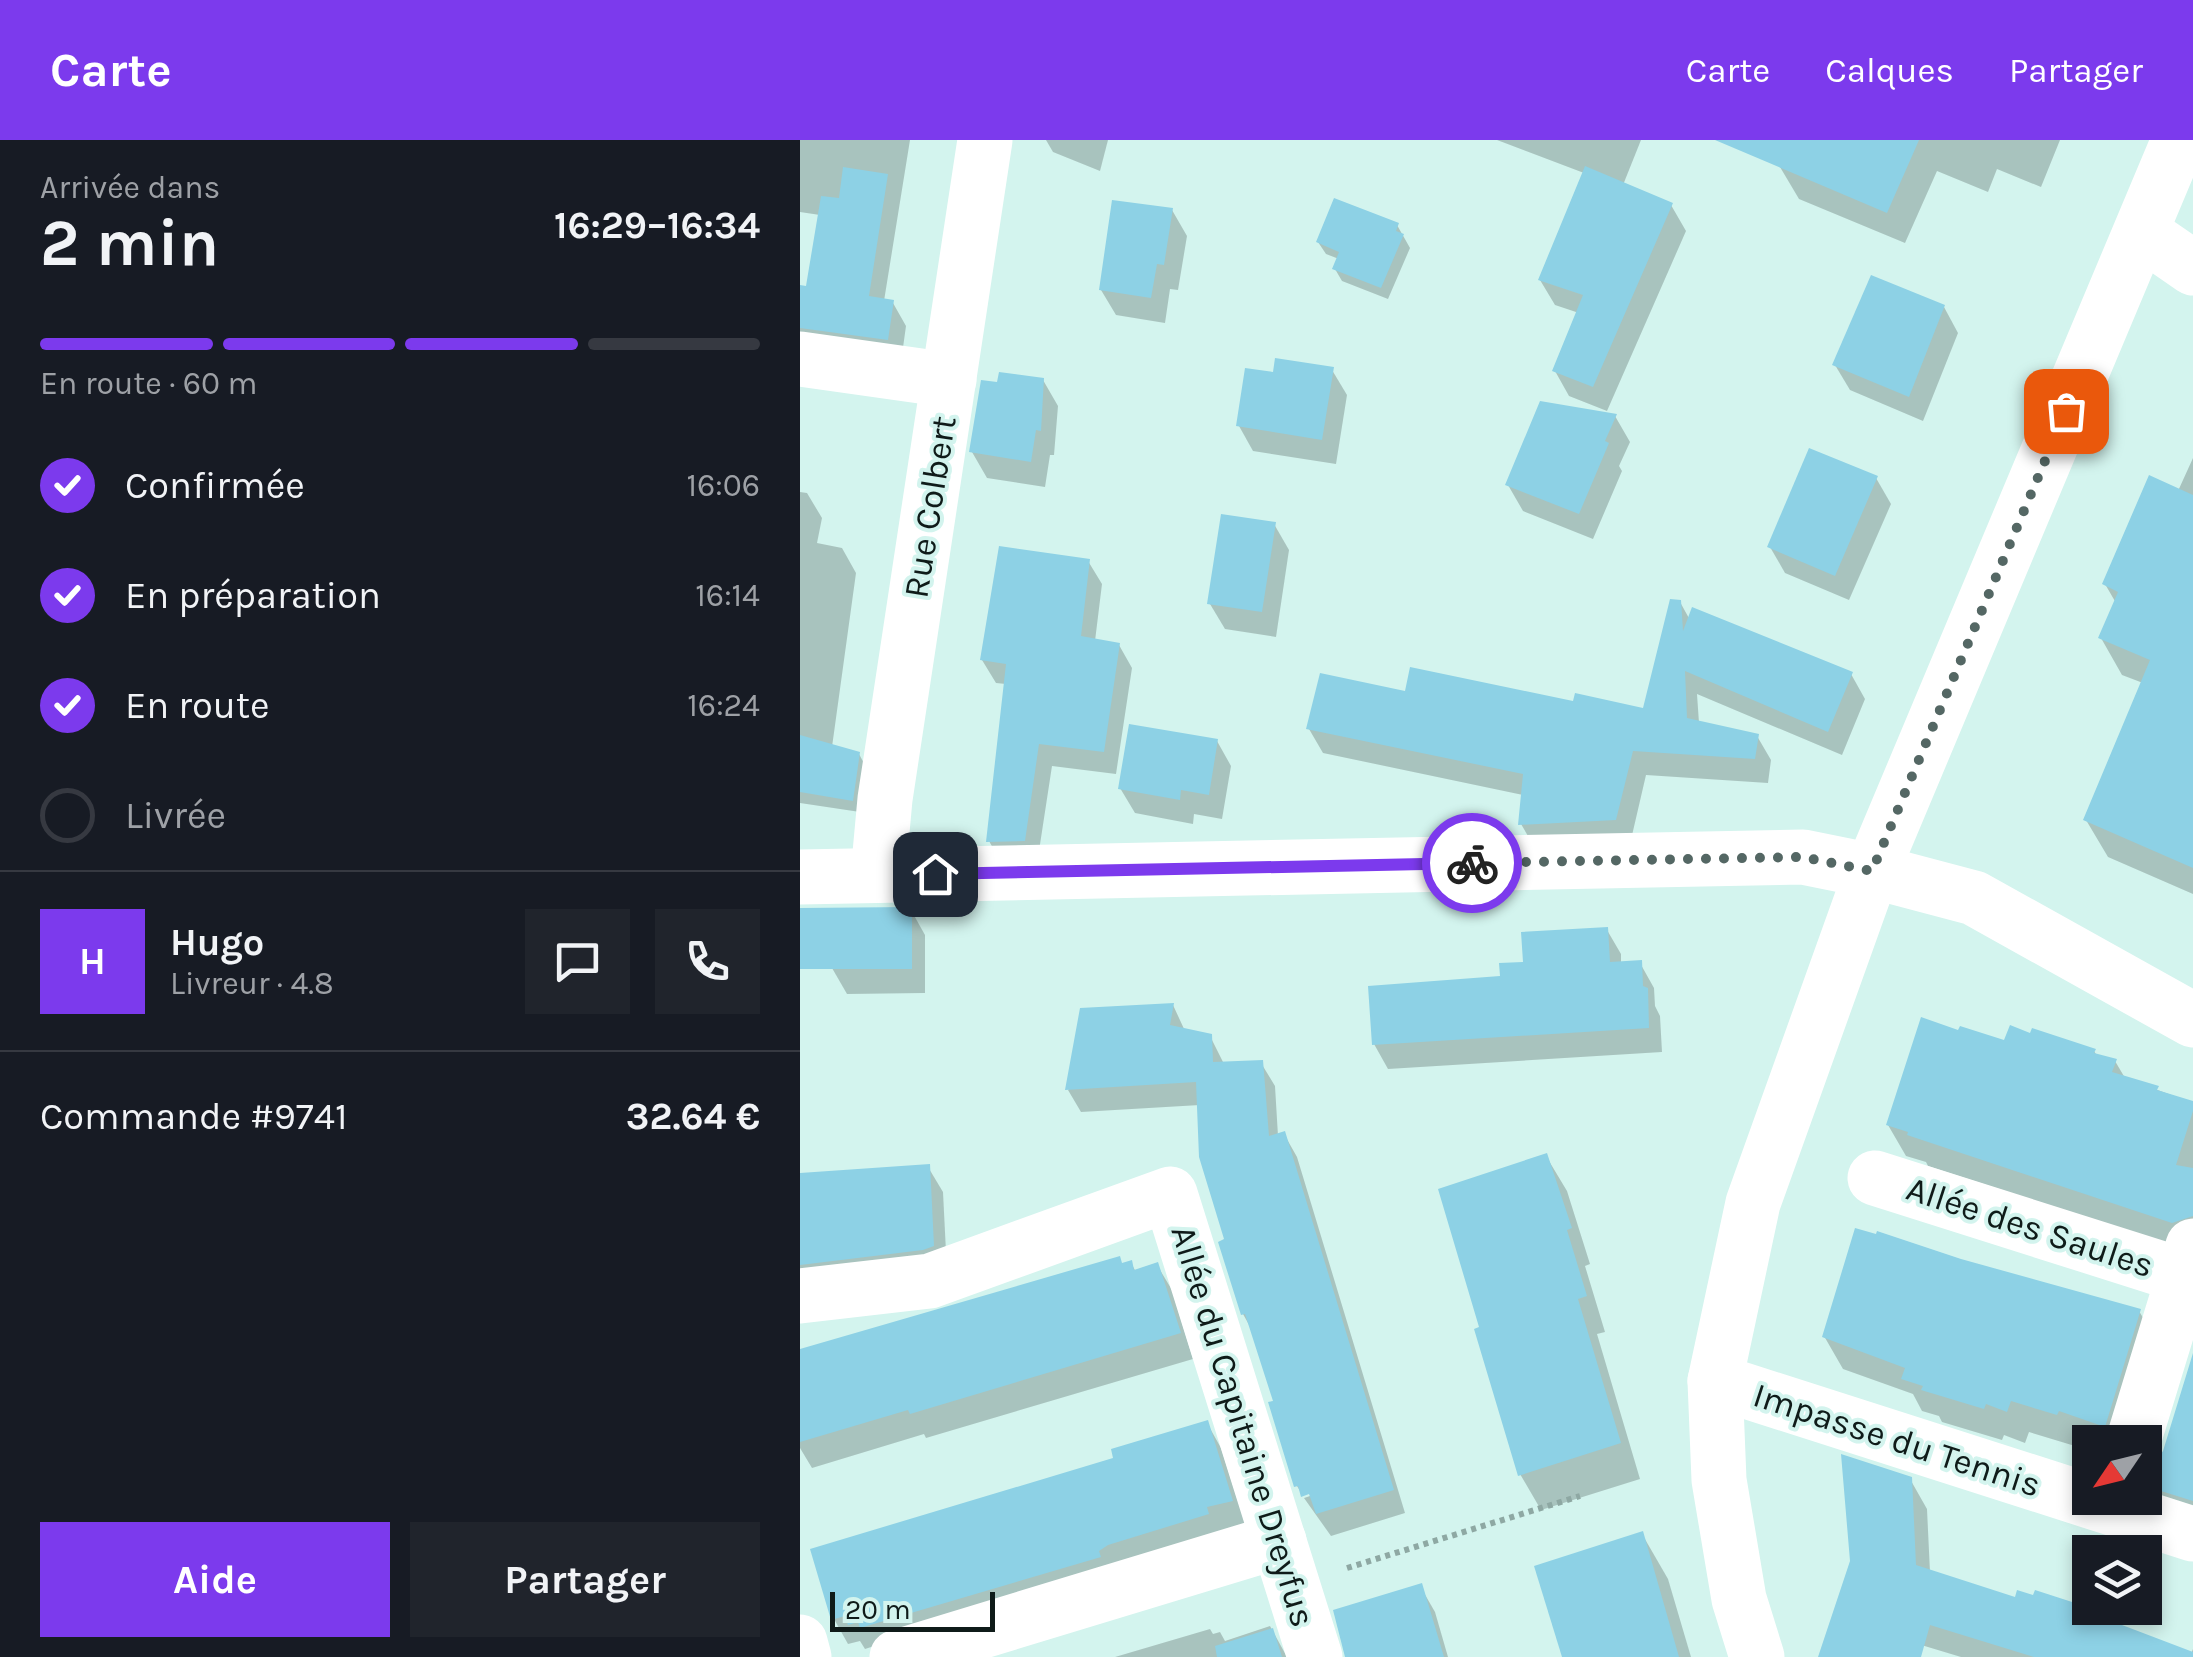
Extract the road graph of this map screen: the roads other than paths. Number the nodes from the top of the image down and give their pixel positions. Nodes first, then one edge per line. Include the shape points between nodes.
1 (985, 140) edge
2 (2180, 140) edge
3 (2141, 232) junction
4 (2193, 268) edge
5 (800, 359) edge
6 (949, 380) junction
7 (1872, 871) junction
8 (878, 874) junction
9 (800, 876) edge
10 (2193, 1020) edge
11 (1875, 1178) dead end
12 (2188, 1261) edge
13 (800, 1296) edge
14 (1715, 1381) junction
15 (2137, 1425) edge
16 (2072, 1490) edge
17 (2145, 1515) edge
18 (2193, 1534) edge
19 (1286, 1563) junction
20 (800, 1642) edge
21 (804, 1657) edge
22 (897, 1657) edge
23 (1315, 1657) edge
24 (1757, 1657) edge

1 - 6 street, Rue Colbert
2 - 3 street
3 - 4 street
3 - 7 street
5 - 6 street
6 - 8 street, Rue Colbert
7 - 8 street via 1802,857
7 - 10 street via 1974,898
7 - 14 street via 1753,1203
8 - 9 street
11 - 12 street, Allée des Saules
12 - 15 street, Allée des Saules
13 - 19 street, Allée du Capitaine Dreyfus via 930,1281 1170,1194
14 - 16 street, Impasse du Tennis
14 - 24 street via 1719,1480 1739,1599
17 - 18 street, Impasse du Tennis
19 - 22 street
19 - 23 street, Allée du Capitaine Dreyfus
20 - 21 street

